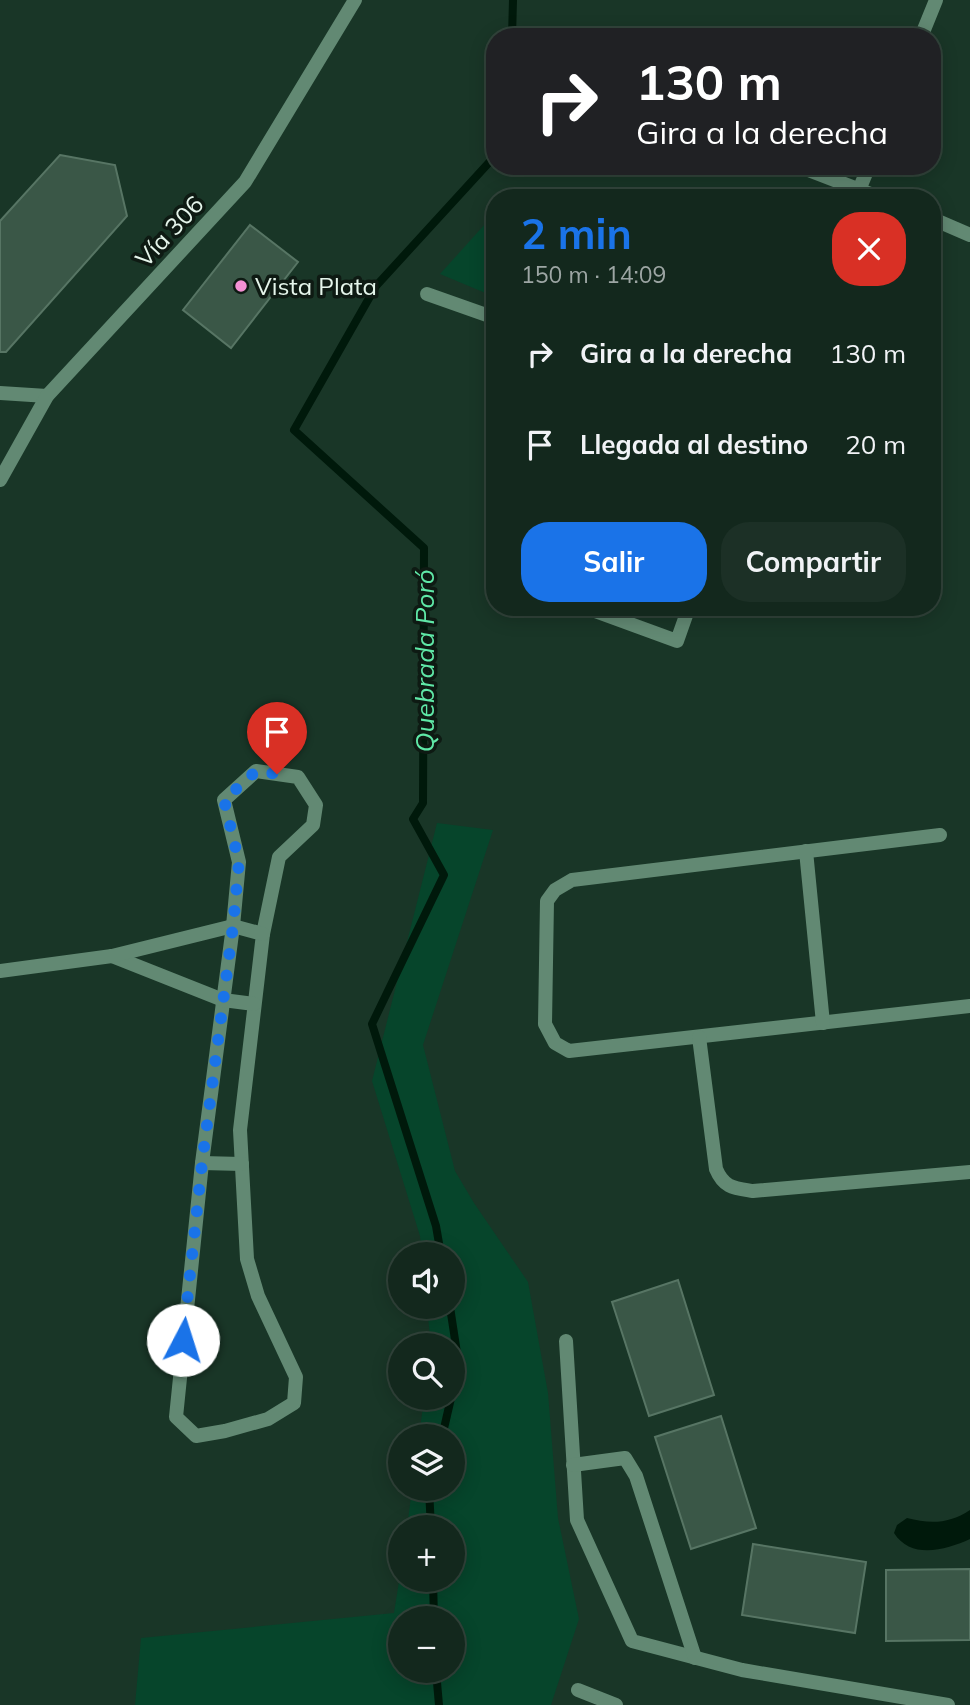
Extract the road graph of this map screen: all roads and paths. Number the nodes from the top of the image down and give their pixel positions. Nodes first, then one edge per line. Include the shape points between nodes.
1 (355, 0) edge
2 (936, 0) edge
3 (925, 28) edge
4 (818, 175) edge
5 (849, 189) edge
6 (941, 222) edge
7 (970, 235) edge
8 (427, 294) dead end
9 (486, 315) edge
10 (0, 393) edge
11 (47, 396) junction
12 (0, 480) edge
13 (609, 616) edge
14 (687, 616) edge
15 (940, 835) dead end
16 (806, 851) junction
17 (233, 926) junction
18 (263, 934) junction
19 (112, 956) junction
20 (0, 971) edge
21 (223, 1000) junction
22 (254, 1004) junction
23 (970, 1006) edge
24 (823, 1023) junction
25 (699, 1037) junction
26 (202, 1163) junction
27 (242, 1164) junction
28 (970, 1172) edge
29 (566, 1341) dead end
30 (573, 1465) junction
31 (695, 1658) junction
32 (579, 1690) dead end
33 (616, 1705) edge
34 (948, 1705) edge

1 - 11 street, Vía 306 via 245,182
2 - 3 street
4 - 5 street
6 - 7 street
8 - 9 street
10 - 11 street
11 - 12 street, Vía 306
13 - 14 street via 677,641
15 - 16 street
16 - 24 street
16 - 25 street via 572,880 547,901 545,1024 555,1043 569,1051
17 - 18 street
17 - 18 street via 239,862 224,800 256,771 298,777 316,805 313,825 279,857
17 - 19 street
17 - 21 street
18 - 22 street
19 - 20 street
19 - 21 street
21 - 22 street
21 - 26 street
22 - 27 street via 240,1130
23 - 24 street
24 - 25 street
25 - 28 street via 716,1169 721,1181 734,1188 753,1191
26 - 27 street
26 - 27 street via 176,1416 196,1436 268,1419 294,1403 296,1377 258,1296 247,1259
29 - 30 street
30 - 31 street via 577,1520 632,1641
30 - 31 street via 625,1458 636,1476
31 - 34 street
32 - 33 street

